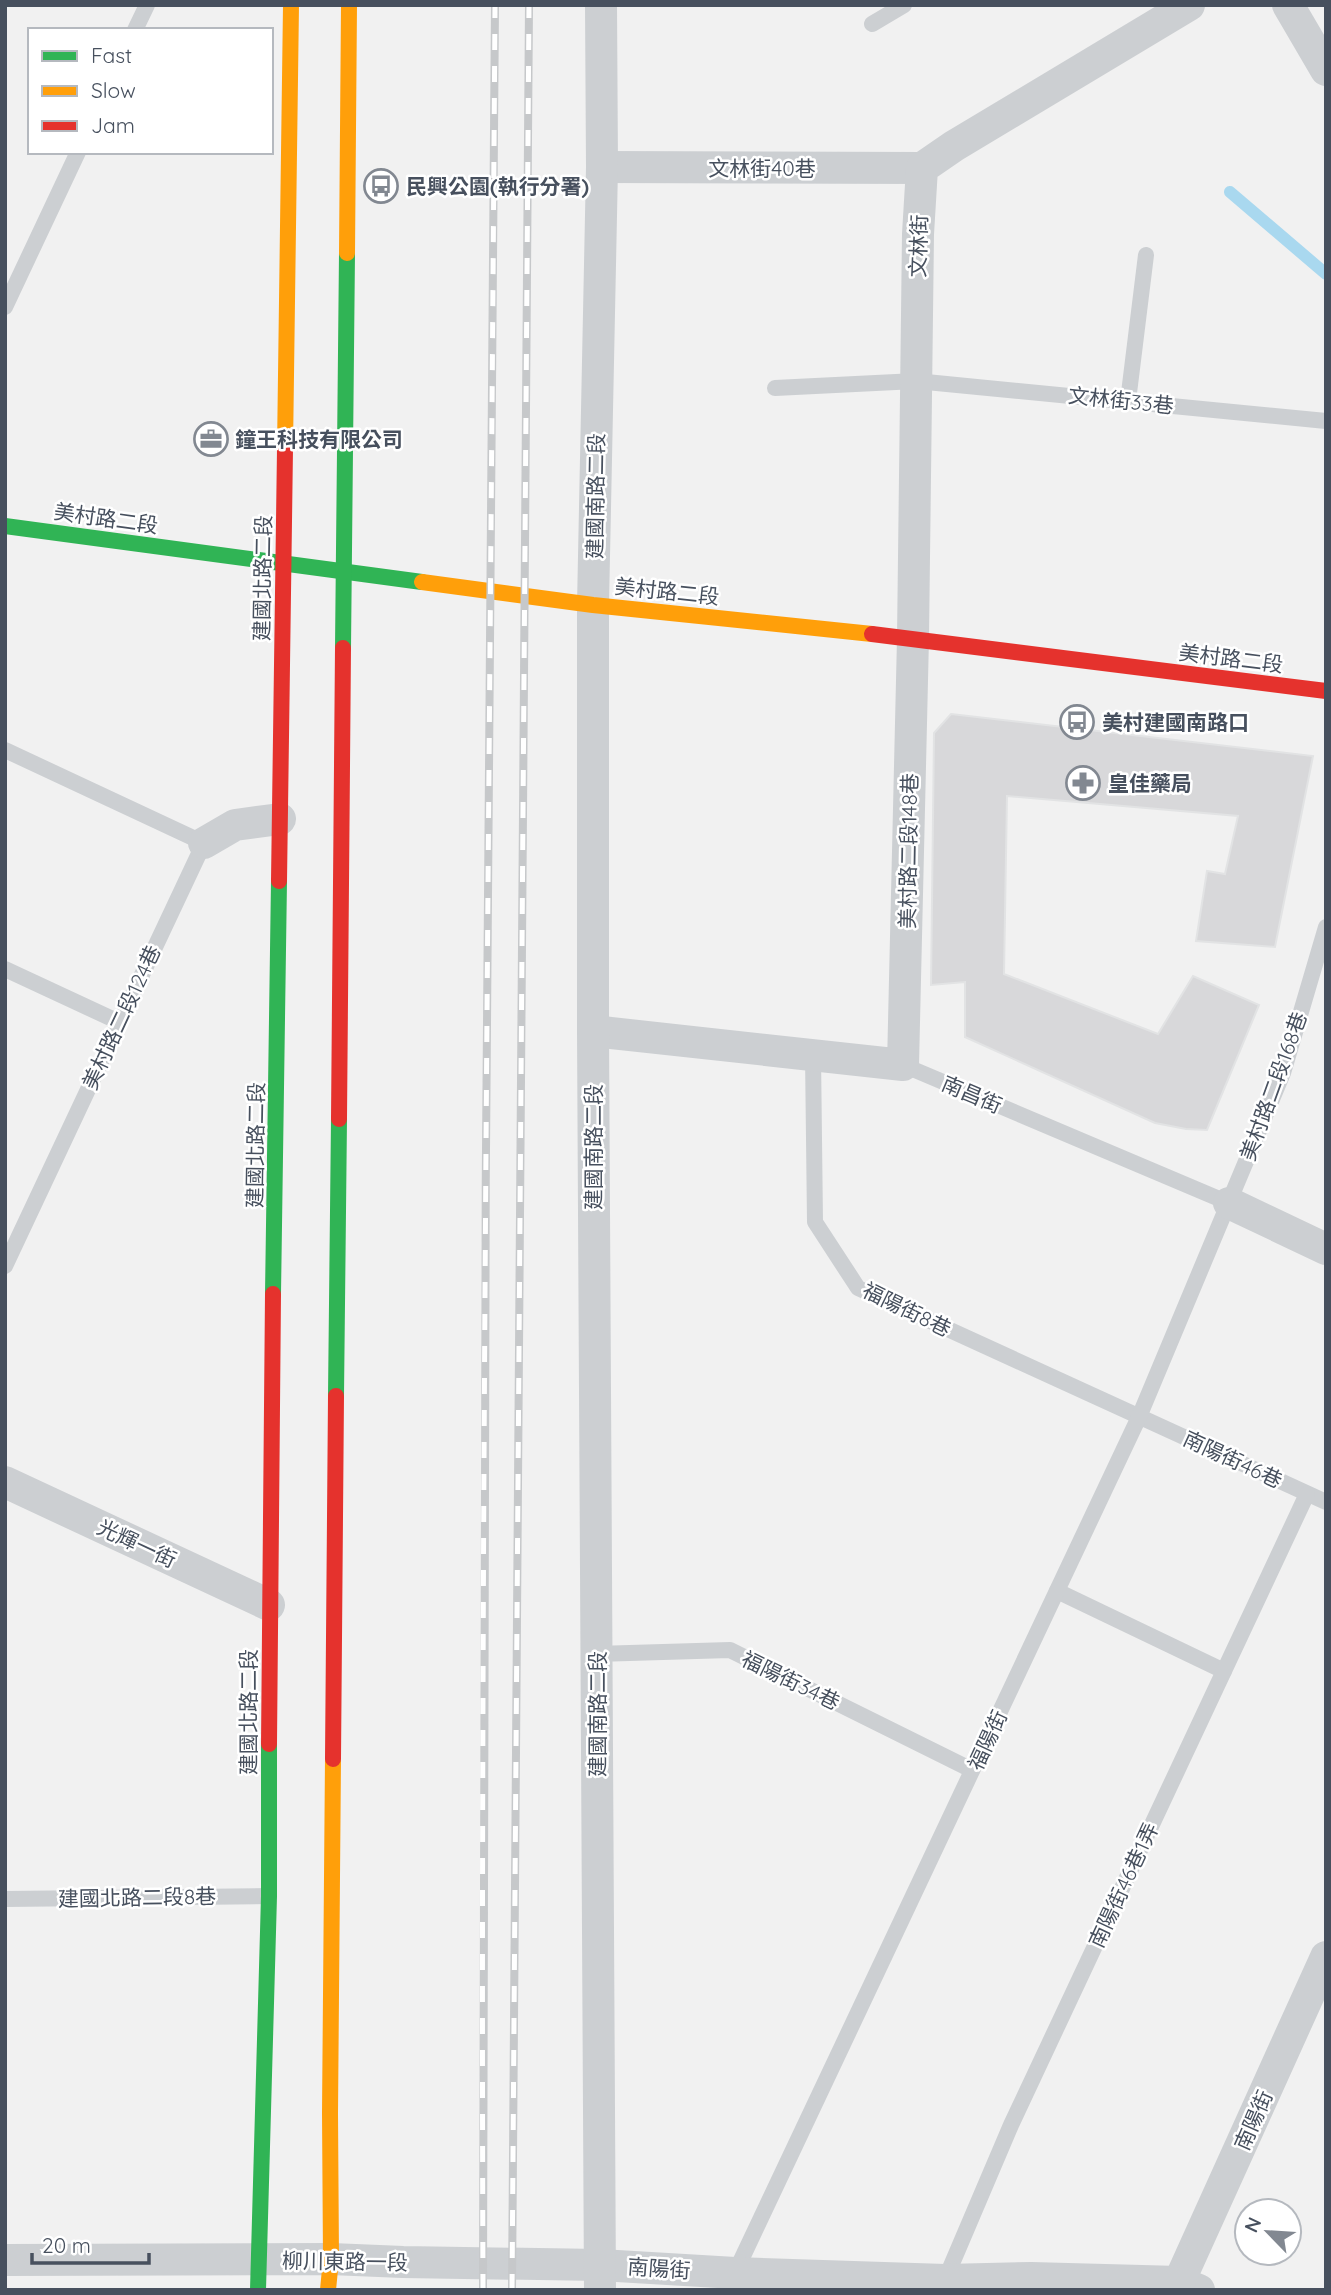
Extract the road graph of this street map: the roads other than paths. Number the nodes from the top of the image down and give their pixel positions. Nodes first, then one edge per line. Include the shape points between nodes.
1 (147, 5) edge
2 (291, 5) edge
3 (349, 5) edge
4 (601, 5) edge
5 (904, 5) edge
6 (1189, 5) edge
7 (1288, 5) edge
8 (872, 24) dead end
9 (136, 28) edge
10 (1326, 69) edge
11 (77, 154) edge
12 (602, 167) junction
13 (922, 168) junction
14 (1146, 255) dead end
15 (5, 307) edge
16 (916, 381) junction
17 (775, 388) dead end
18 (1128, 401) junction
19 (1326, 421) edge
20 (5, 526) edge
21 (284, 564) junction
22 (344, 571) junction
23 (593, 604) junction
24 (913, 638) junction
25 (1326, 691) edge
26 (5, 750) edge
27 (280, 819) junction
28 (204, 843) junction
29 (1326, 927) edge
30 (5, 969) edge
31 (119, 1022) junction
32 (593, 1031) junction
33 (813, 1055) junction
34 (904, 1065) junction
35 (1229, 1203) junction
36 (1326, 1249) edge
37 (5, 1266) edge
38 (1139, 1417) junction
39 (5, 1482) edge
40 (1307, 1494) junction
41 (1326, 1502) edge
42 (1057, 1591) junction
43 (269, 1605) junction
44 (596, 1654) junction
45 (1224, 1671) junction
46 (972, 1770) junction
47 (269, 1896) junction
48 (5, 1899) edge
49 (1326, 1958) edge
50 (5, 2260) edge
51 (735, 2273) junction
52 (600, 2277) edge
53 (329, 2278) edge
54 (259, 2279) edge
55 (945, 2280) junction
56 (1189, 2286) edge

1 - 9 lane
2 - 21 street, 建國北路二段
3 - 22 street
4 - 12 street, 建國南路二段
5 - 8 lane
6 - 13 street
7 - 10 street
11 - 15 lane
12 - 13 street, 文林街40巷
12 - 23 street, 建國南路二段
13 - 16 street, 文林街
14 - 18 lane
16 - 17 lane, 文林街33巷
16 - 18 lane, 文林街33巷
16 - 24 street, 文林街
18 - 19 lane, 文林街33巷
20 - 21 street, 美村路二段
21 - 22 street, 美村路二段
21 - 27 street, 建國北路二段
22 - 23 street, 美村路二段
22 - 53 street
23 - 24 street, 美村路二段
23 - 32 street, 建國南路二段
24 - 25 street, 美村路二段
24 - 34 street, 美村路二段148巷
26 - 28 lane
27 - 28 street via 235,825
27 - 43 street, 建國北路二段
28 - 31 lane, 美村路二段124巷
29 - 35 lane, 美村路二段168巷 via 1283,1073
30 - 31 lane
31 - 37 lane, 美村路二段124巷
32 - 33 street, 南昌街
32 - 44 street, 建國南路二段
33 - 34 street, 南昌街
33 - 38 lane, 福陽街8巷 via 815,1222 858,1288
34 - 35 lane, 南昌街
35 - 36 street, 南昌街
35 - 38 lane, 福陽街
38 - 40 lane, 南陽街46巷
38 - 42 lane, 福陽街
39 - 43 street, 光輝一街
40 - 41 lane, 南陽街46巷
40 - 45 lane, 南陽街46巷1弄
42 - 45 lane
42 - 46 lane, 福陽街
43 - 47 street, 建國北路二段
44 - 46 lane, 福陽街34巷 via 730,1650
44 - 52 street, 建國南路二段
45 - 55 lane, 南陽街46巷1弄 via 1011,2125
46 - 51 lane, 福陽街
47 - 48 lane, 建國北路二段8巷
47 - 54 street, 建國北路二段
49 - 56 street, 南陽街
50 - 54 street, 柳川東路一段
51 - 52 street, 南陽街
51 - 55 street, 南陽街
52 - 53 street, 柳川東路一段 via 416,2263
53 - 54 street, 柳川東路一段
55 - 56 street, 南陽街 via 1031,2278

